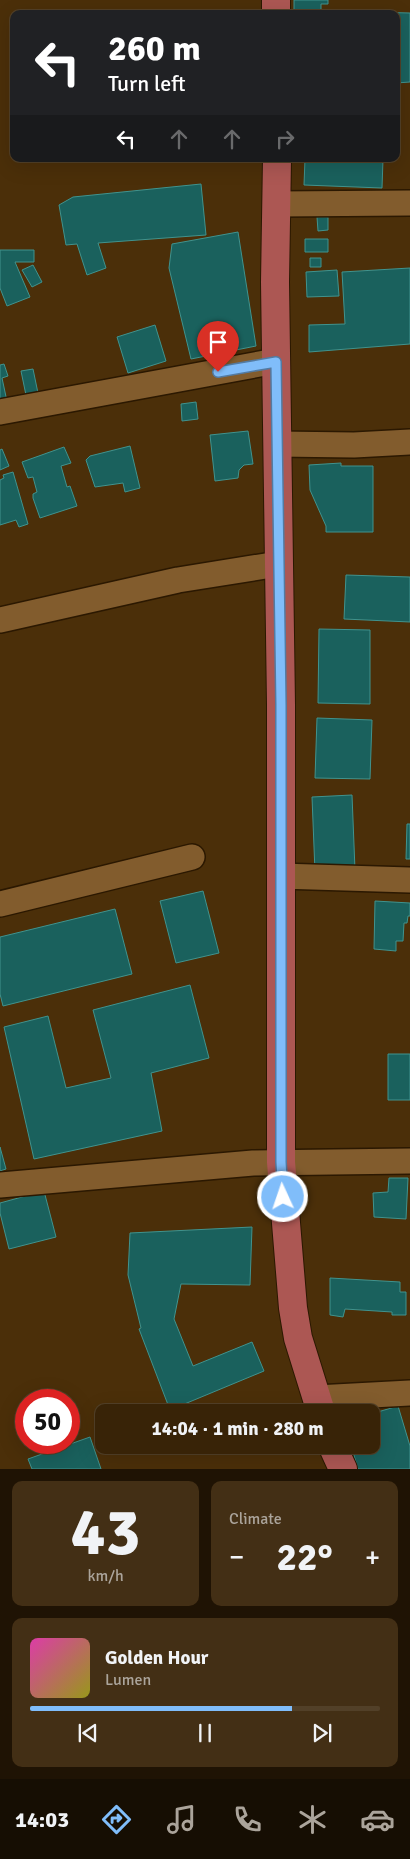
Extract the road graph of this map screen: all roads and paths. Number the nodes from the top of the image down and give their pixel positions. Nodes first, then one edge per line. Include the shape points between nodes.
1 (277, 162) edge
2 (410, 203) edge
3 (278, 204) junction
4 (276, 362) junction
5 (0, 412) edge
6 (410, 442) edge
7 (277, 444) junction
8 (278, 564) junction
9 (0, 620) edge
10 (192, 857) dead end
11 (280, 876) junction
12 (410, 880) edge
13 (0, 904) edge
14 (410, 1161) edge
15 (281, 1162) junction
16 (0, 1185) edge
17 (410, 1393) edge
18 (318, 1404) edge
19 (326, 1404) edge
20 (336, 1454) edge
21 (342, 1469) edge

1 - 3 main road
2 - 3 street
3 - 4 main road
4 - 5 street
4 - 7 main road
6 - 7 street
7 - 8 main road
8 - 9 street via 178,580
8 - 11 main road
10 - 13 street
11 - 12 street
11 - 15 main road
14 - 15 street
15 - 16 street
15 - 18 main road via 293,1308 298,1338
17 - 19 street
20 - 21 main road

